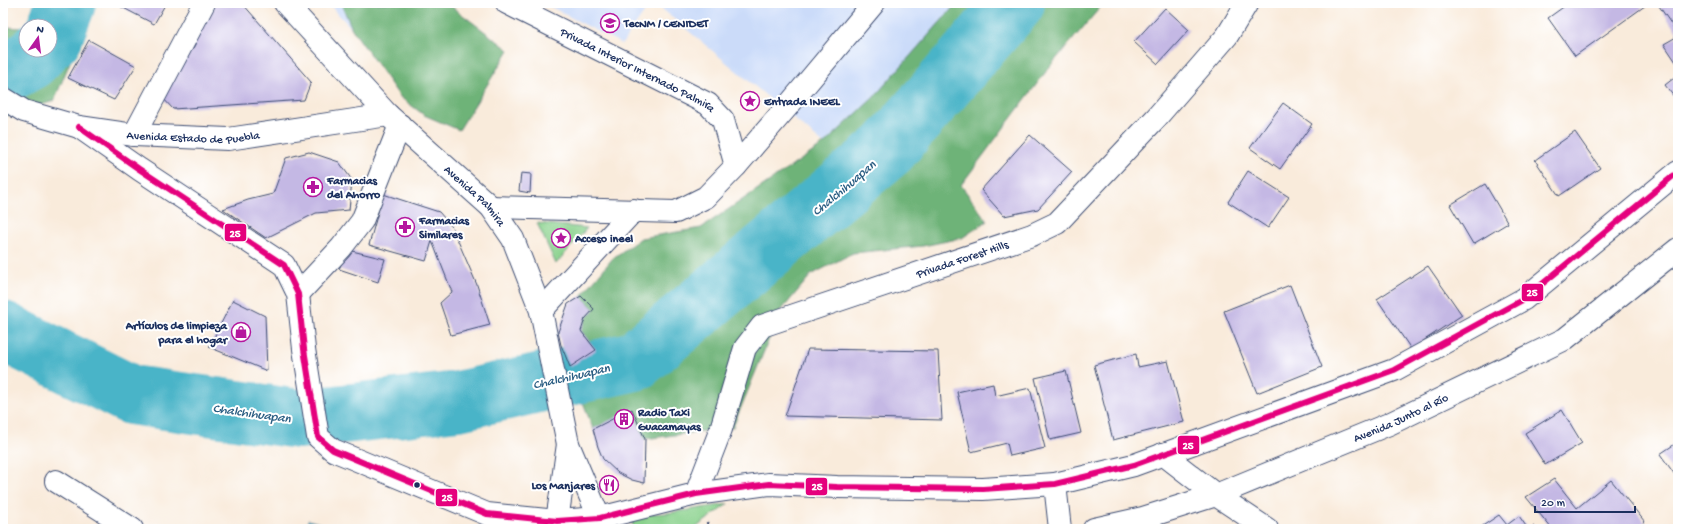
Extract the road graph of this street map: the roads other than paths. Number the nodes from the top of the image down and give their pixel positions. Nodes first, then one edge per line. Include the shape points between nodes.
1 (204, 3) edge
2 (285, 3) edge
3 (507, 3) edge
4 (874, 3) edge
5 (1247, 3) edge
6 (3, 98) edge
7 (394, 120) junction
8 (79, 127) junction
9 (134, 135) junction
10 (736, 166) junction
11 (1678, 172) edge
12 (491, 207) junction
13 (634, 210) junction
14 (1678, 249) edge
15 (298, 294) junction
16 (542, 317) junction
17 (568, 444) junction
18 (1163, 454) junction
19 (56, 481) dead end
20 (1054, 484) junction
21 (696, 494) junction
22 (1216, 495) junction
23 (602, 523) edge
24 (557, 525) edge
25 (132, 529) edge
26 (1060, 529) edge
27 (1094, 529) edge
28 (1267, 529) edge

1 - 9 street
2 - 7 street, Avenida Palmira
3 - 10 street, Privada Interior Internado Palmira via 708,104 723,120
4 - 10 street
5 - 21 street, Privada Forest Hills via 1227,36 1156,118 1057,223 1032,235 762,326 745,348 721,429
6 - 8 street, Avenida Estado de Puebla via 24,111
7 - 9 street, Avenida Estado de Puebla via 228,139
7 - 12 street, Avenida Palmira
7 - 15 street via 362,221 341,248
8 - 9 street, Avenida Estado de Puebla
8 - 15 street via 284,265
10 - 13 street via 706,197 676,212
11 - 18 street via 1524,299 1394,370
12 - 13 street
12 - 16 street, Avenida Palmira via 513,239
13 - 16 street
14 - 22 street, Avenida Junto al Río via 1565,339 1389,424
15 - 24 street via 318,437 333,450 487,514
16 - 17 street, Avenida Palmira
17 - 23 street
17 - 24 street
18 - 20 street
18 - 22 street
19 - 25 street
20 - 21 street via 983,489 769,484
20 - 26 street
21 - 23 street
22 - 27 street, Avenida Junto al Río via 1143,518
22 - 28 street
23 - 24 street

